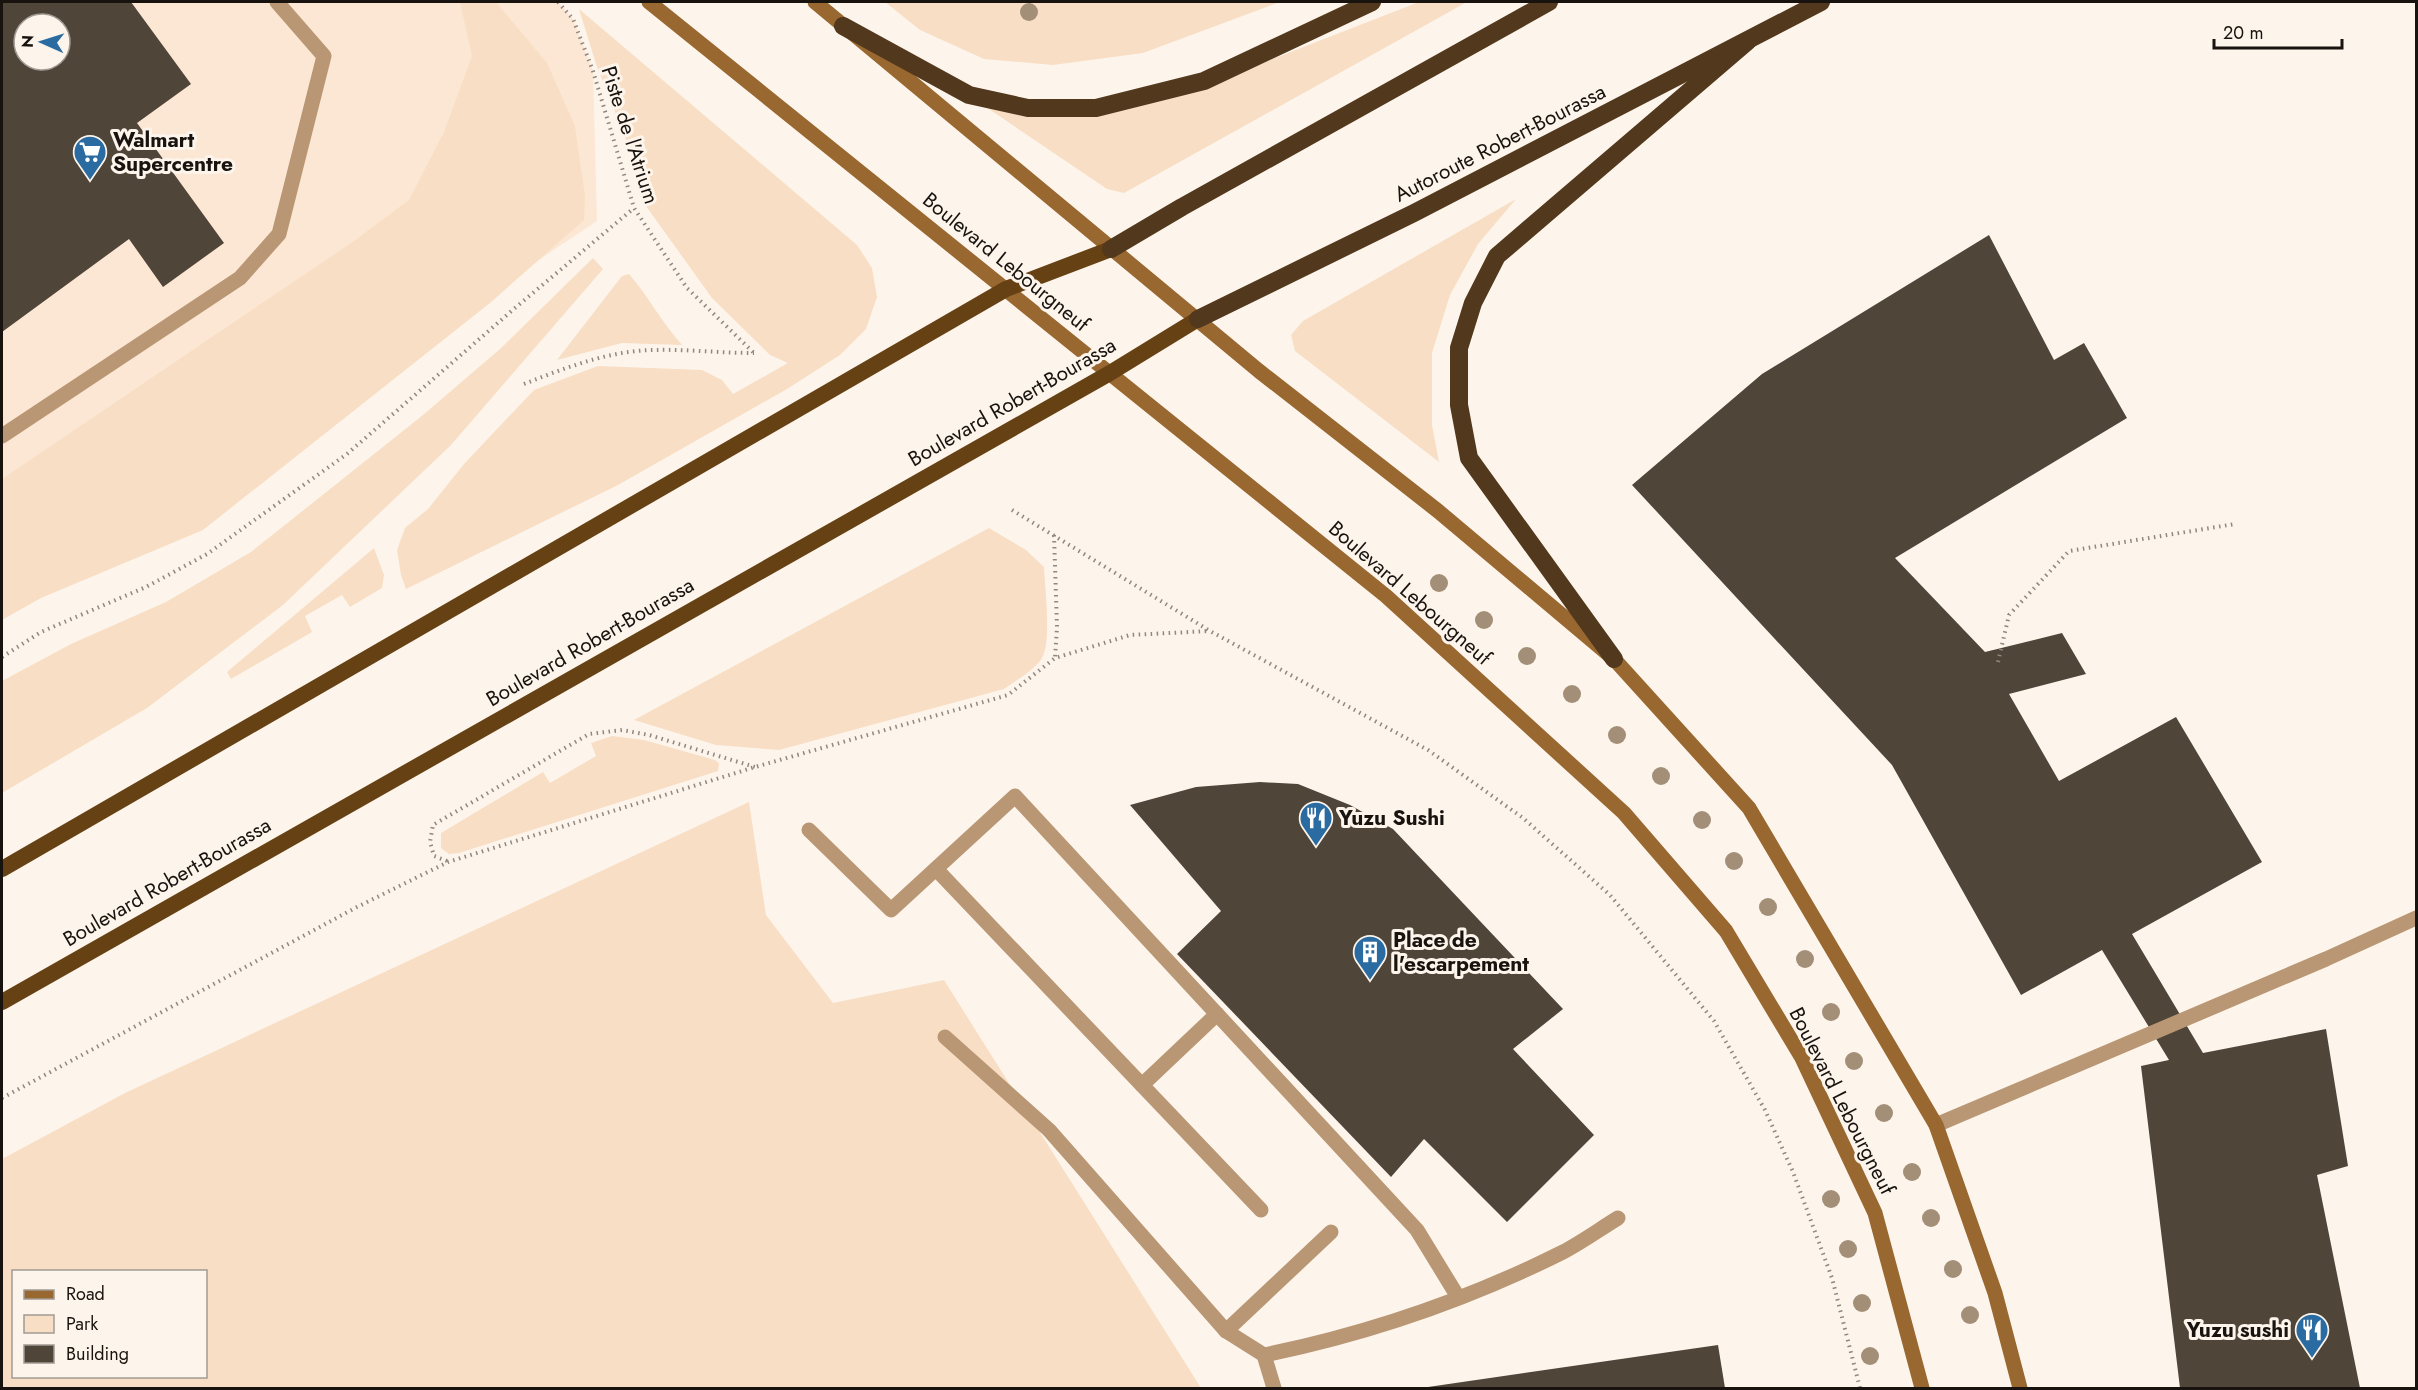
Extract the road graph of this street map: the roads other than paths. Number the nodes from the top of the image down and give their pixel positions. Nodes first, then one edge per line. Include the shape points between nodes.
1 (277, 2) edge
2 (649, 2) edge
3 (815, 2) edge
4 (1372, 2) edge
5 (1549, 2) edge
6 (1821, 2) edge
7 (843, 26) junction
8 (1748, 40) junction
9 (1111, 249) junction
10 (1006, 289) junction
11 (1198, 319) junction
12 (1110, 374) junction
13 (2, 436) edge
14 (1614, 659) junction
15 (809, 830) dead end
16 (2, 869) edge
17 (936, 869) junction
18 (2416, 918) edge
19 (2, 1002) edge
20 (1217, 1014) junction
21 (945, 1037) dead end
22 (1142, 1085) junction
23 (1936, 1125) junction
24 (1261, 1210) dead end
25 (1618, 1218) dead end
26 (1331, 1232) dead end
27 (1458, 1297) junction
28 (1226, 1331) junction
29 (1264, 1355) junction
30 (1274, 1389) edge
31 (1922, 1389) edge
32 (2020, 1389) edge

1 - 13 lane via 324,56 279,234 240,278
2 - 10 main road, Boulevard Lebourgneuf
3 - 7 main road
4 - 7 highway via 1204,81 1096,108 1028,108 969,95
5 - 9 highway
6 - 8 highway, Autoroute Robert-Bourassa
7 - 9 main road
8 - 11 highway, Autoroute Robert-Bourassa via 1414,213
8 - 14 highway via 1497,256 1473,303 1459,348 1459,405 1469,458
9 - 10 highway
9 - 11 main road
10 - 12 main road, Boulevard Lebourgneuf
10 - 16 highway
11 - 12 highway, Boulevard Robert-Bourassa
11 - 14 main road via 1438,511
12 - 19 highway, Boulevard Robert-Bourassa
12 - 31 main road, Boulevard Lebourgneuf via 1386,596 1624,813 1726,931 1802,1058 1875,1214
14 - 23 main road via 1749,808
15 - 17 lane via 891,910
17 - 20 lane via 1015,796
17 - 22 lane
18 - 23 lane
20 - 22 lane
20 - 27 lane via 1417,1230
21 - 28 lane via 1049,1130
22 - 24 lane
23 - 32 main road via 1995,1293
25 - 27 lane via 1565,1251
26 - 28 lane
27 - 29 lane via 1325,1343
28 - 29 lane
29 - 30 lane

